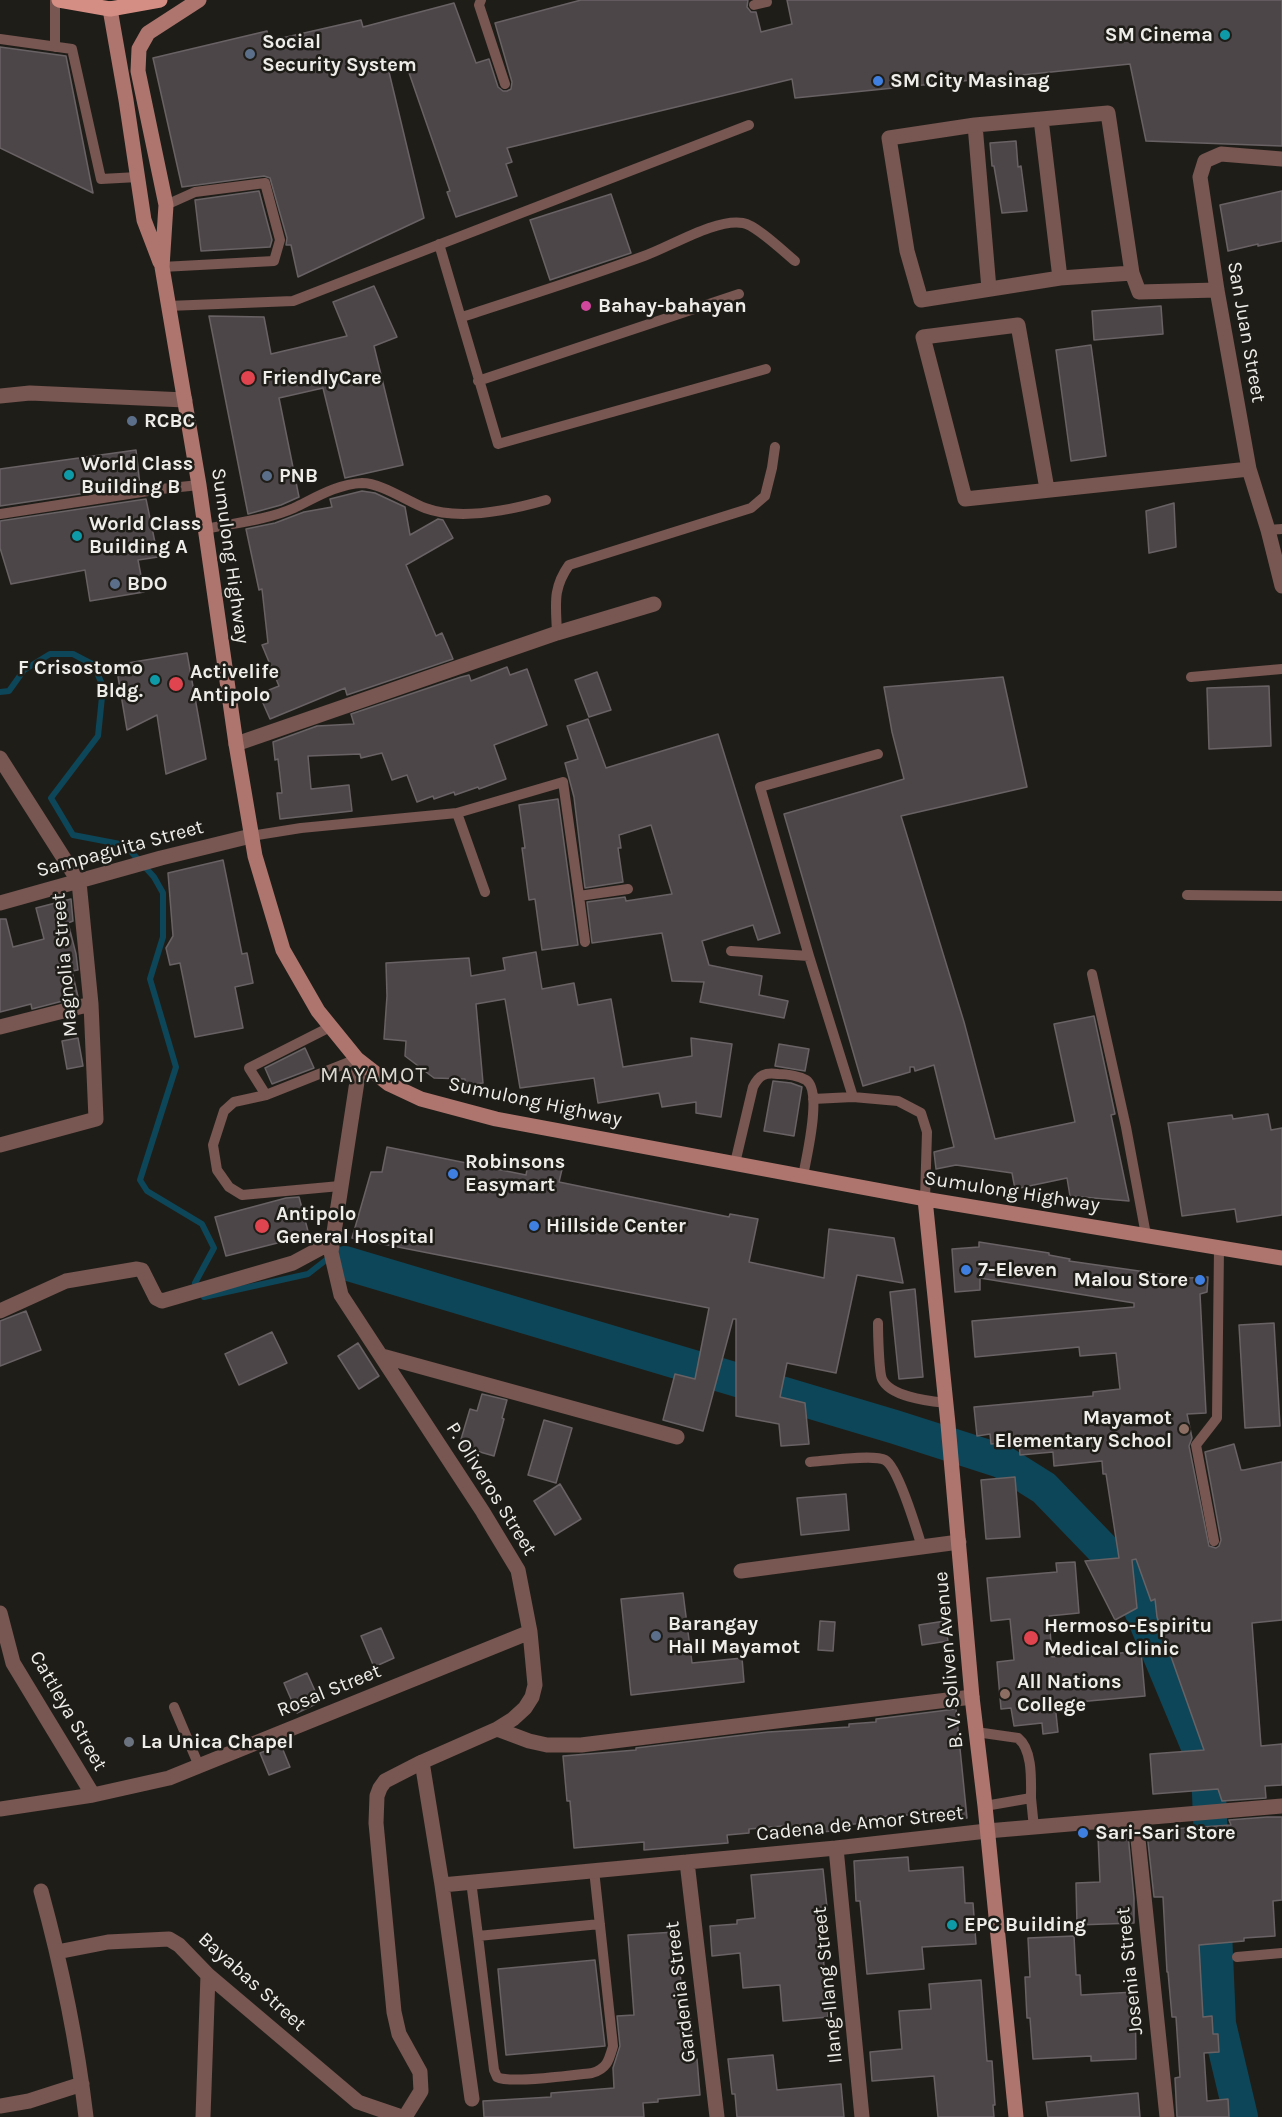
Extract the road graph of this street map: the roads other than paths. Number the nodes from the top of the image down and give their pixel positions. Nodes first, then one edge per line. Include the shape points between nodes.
1 (57, 0) edge
2 (160, 0) edge
3 (199, 0) edge
4 (481, 0) edge
5 (766, 0) edge
6 (109, 4) edge
7 (754, 5) dead end
8 (0, 39) edge
9 (55, 47) junction
10 (505, 84) dead end
11 (1041, 119) junction
12 (748, 125) dead end
13 (975, 125) junction
14 (1282, 159) edge
15 (138, 177) junction
16 (166, 205) junction
17 (439, 244) junction
18 (795, 261) dead end
19 (162, 267) junction
20 (1132, 273) junction
21 (1060, 278) junction
22 (989, 289) junction
23 (1217, 290) junction
24 (739, 294) dead end
25 (168, 306) junction
26 (462, 317) junction
27 (766, 369) dead end
28 (478, 381) junction
29 (0, 396) edge
30 (185, 400) junction
31 (775, 447) dead end
32 (1250, 469) junction
33 (199, 485) junction
34 (1047, 489) junction
35 (546, 500) dead end
36 (0, 514) edge
37 (205, 529) junction
38 (1275, 530) edge
39 (1282, 586) edge
40 (654, 604) dead end
41 (557, 633) junction
42 (1282, 669) edge
43 (1191, 676) dead end
44 (236, 744) junction
45 (878, 754) dead end
46 (0, 758) edge
47 (457, 813) junction
48 (251, 836) junction
49 (79, 882) junction
50 (628, 889) dead end
51 (485, 892) dead end
52 (1187, 895) dead end
53 (579, 896) junction
54 (1282, 896) edge
55 (0, 903) edge
56 (585, 942) dead end
57 (731, 951) dead end
58 (809, 956) junction
59 (1092, 974) dead end
60 (91, 1004) junction
61 (0, 1027) edge
62 (330, 1027) junction
63 (358, 1060) junction
64 (266, 1095) junction
65 (853, 1097) junction
66 (813, 1100) junction
67 (0, 1145) edge
68 (735, 1163) junction
69 (803, 1176) junction
70 (340, 1186) junction
71 (925, 1199) junction
72 (1146, 1234) junction
73 (331, 1247) junction
74 (1219, 1248) junction
75 (1282, 1258) edge
76 (0, 1311) edge
77 (878, 1323) dead end
78 (382, 1356) junction
79 (946, 1403) junction
80 (677, 1437) dead end
81 (810, 1462) dead end
82 (1214, 1541) dead end
83 (959, 1542) junction
84 (922, 1547) junction
85 (741, 1571) dead end
86 (0, 1613) edge
87 (530, 1632) junction
88 (7, 1664) edge
89 (972, 1697) junction
90 (174, 1707) dead end
91 (497, 1729) junction
92 (976, 1732) junction
93 (422, 1762) junction
94 (199, 1766) junction
95 (93, 1795) junction
96 (1031, 1798) junction
97 (985, 1806) junction
98 (1282, 1806) edge
99 (0, 1809) edge
100 (1136, 1820) junction
101 (1034, 1828) junction
102 (987, 1831) junction
103 (836, 1848) junction
104 (687, 1862) junction
105 (594, 1870) junction
106 (471, 1881) junction
107 (442, 1885) junction
108 (41, 1891) dead end
109 (600, 1924) junction
110 (478, 1936) junction
111 (57, 1952) junction
112 (1282, 1953) edge
113 (1237, 1957) dead end
114 (208, 1976) junction
115 (82, 2084) junction
116 (472, 2099) dead end
117 (0, 2106) edge
118 (86, 2117) edge
119 (203, 2117) edge
120 (404, 2117) edge
121 (717, 2117) edge
122 (862, 2117) edge
123 (1016, 2117) edge
124 (1167, 2117) edge

1 - 6 main road
1 - 9 lane
2 - 6 main road
3 - 16 main road, Sumulong Highway via 148,33 139,49 138,71
4 - 10 lane via 479,4
5 - 7 lane
6 - 15 main road, Sumulong Highway
8 - 9 lane
9 - 15 lane via 72,49 101,179
11 - 13 street
11 - 20 street via 1108,113
11 - 21 street
12 - 17 lane
13 - 22 street
13 - 22 street via 889,138 907,251 921,300
14 - 23 street, San Juan Street via 1221,154 1205,161 1200,177
15 - 19 main road, Sumulong Highway via 144,220
16 - 19 main road, Sumulong Highway
16 - 19 lane via 195,192 265,183 280,240 274,261
17 - 25 lane via 293,302
17 - 26 lane
18 - 26 lane via 744,223 721,225 646,256
19 - 25 main road, Sumulong Highway
20 - 21 street
20 - 23 street via 1139,292
21 - 22 street
23 - 32 street, San Juan Street
24 - 28 lane
25 - 30 main road, Sumulong Highway
26 - 28 lane
27 - 28 lane via 498,444
29 - 30 street via 30,393
30 - 33 main road, Sumulong Highway
31 - 41 lane via 765,496 751,508 569,565 555,595
32 - 34 street
32 - 38 street, San Juan Street
33 - 36 lane
33 - 37 main road, Sumulong Highway
34 - 34 street via 1018,325 923,337 965,499
35 - 37 lane via 517,509 462,514 427,509 365,483 348,484 277,513
37 - 44 main road, Sumulong Highway
38 - 39 street, San Juan Street
40 - 41 street
41 - 44 street
42 - 43 lane
44 - 48 main road, Sumulong Highway
45 - 58 lane via 760,787
46 - 49 street, Magnolia Street
47 - 48 lane
47 - 51 lane
47 - 53 lane via 563,782
48 - 49 street, Sampaguita Street
48 - 62 main road, Sumulong Highway via 283,950
49 - 55 street, Sampaguita Street
49 - 60 street, Magnolia Street
50 - 53 lane
52 - 54 lane
53 - 56 lane
57 - 58 lane
58 - 65 lane
59 - 72 lane
60 - 61 street
60 - 67 street, Magnolia Street via 96,1119
62 - 63 main road, Sumulong Highway
62 - 64 lane via 249,1068
63 - 64 lane
63 - 68 main road, Sumulong Highway via 388,1084 421,1099 496,1119
63 - 70 street, P. Oliveros Street
64 - 70 lane via 234,1102 224,1111 213,1145 217,1170 229,1187 242,1195
65 - 66 lane
65 - 71 lane via 898,1101 921,1113 927,1131
66 - 68 lane via 807,1081 778,1074 758,1077
66 - 69 lane
68 - 69 main road, Sumulong Highway
69 - 71 main road, Sumulong Highway
70 - 73 street, P. Oliveros Street
71 - 72 main road, Sumulong Highway
71 - 79 main road, B. V. Soliven Avenue
72 - 74 main road, Sumulong Highway
73 - 76 street via 293,1263 162,1301 156,1298 142,1270 137,1269 66,1281
73 - 78 street, P. Oliveros Street via 341,1294
74 - 75 main road, Sumulong Highway
74 - 82 lane via 1217,1418 1196,1445
77 - 79 lane via 881,1379 892,1390
78 - 80 street
78 - 87 street, P. Oliveros Street via 518,1570
79 - 83 main road, B. V. Soliven Avenue
81 - 84 lane via 871,1458 885,1461 896,1472
83 - 84 street
83 - 89 main road, B. V. Soliven Avenue
84 - 85 street
86 - 88 street, Cattleya Street
87 - 91 street, P. Oliveros Street via 535,1685 532,1697 525,1708
87 - 94 street, Rosal Street
88 - 95 street, Cattleya Street
89 - 91 street via 581,1745 547,1745
89 - 92 main road, B. V. Soliven Avenue
90 - 94 lane
91 - 93 street, P. Oliveros Street
92 - 96 lane via 1023,1742
92 - 97 main road, B. V. Soliven Avenue
93 - 107 street
93 - 120 street, P. Oliveros Street via 385,1781 377,1796 376,1823 394,2012 399,2034 420,2072 421,2091
94 - 95 street, Rosal Street via 169,1778
95 - 99 street, Rosal Street
96 - 97 lane
96 - 101 lane
97 - 102 main road, B. V. Soliven Avenue
98 - 100 street, Cadena de Amor Street
100 - 101 street, Cadena de Amor Street
100 - 124 street, Josenia Street
101 - 102 street, Cadena de Amor Street
102 - 103 street, Cadena de Amor Street
102 - 123 main road, B. V. Soliven Avenue
103 - 104 street, Cadena de Amor Street
103 - 122 street, Ilang-Ilang Street
104 - 105 street, Cadena de Amor Street
104 - 121 street, Gardenia Street
105 - 106 street, Cadena de Amor Street
105 - 109 lane
106 - 107 street, Cadena de Amor Street
106 - 110 lane
107 - 116 street
108 - 111 street
109 - 110 lane
109 - 110 lane via 613,2046 606,2067 592,2073 502,2080 497,2077
111 - 114 street, Bayabas Street via 108,1942 169,1939
111 - 115 street
112 - 113 lane
114 - 119 street
114 - 120 street, Bayabas Street via 358,2102
115 - 117 street
115 - 118 street

